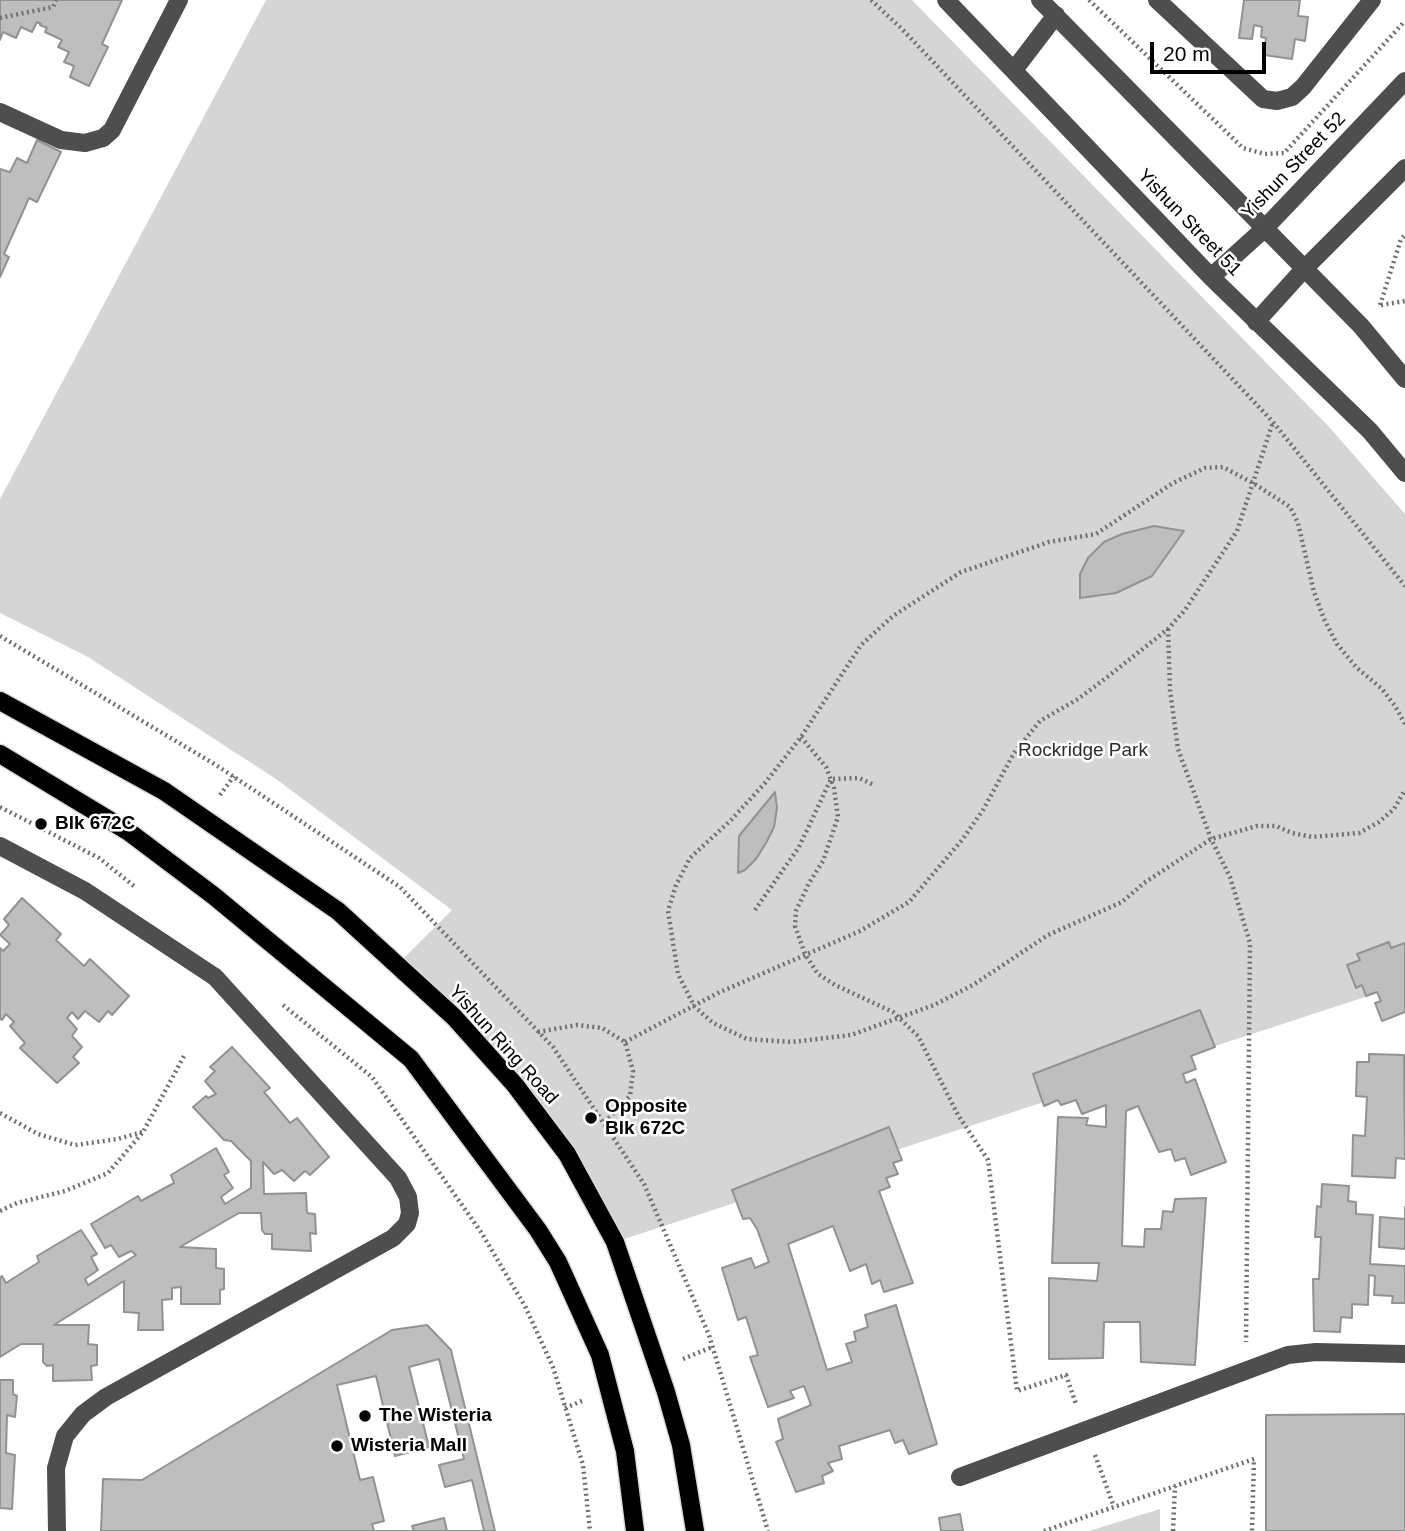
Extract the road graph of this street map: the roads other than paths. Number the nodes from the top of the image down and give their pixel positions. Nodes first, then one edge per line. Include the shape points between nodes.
1 (179, 0) edge
2 (946, 0) edge
3 (1040, 0) edge
4 (1157, 0) edge
5 (1371, 0) edge
6 (1056, 16) junction
7 (1014, 70) junction
8 (1405, 81) edge
9 (0, 112) edge
10 (1405, 168) edge
11 (1264, 229) junction
12 (1304, 269) junction
13 (1211, 277) junction
14 (1256, 322) junction
15 (1405, 379) edge
16 (1405, 473) edge
17 (0, 701) edge
18 (0, 754) edge
19 (0, 846) edge
20 (1405, 1354) edge
21 (960, 1477) dead end
22 (57, 1531) edge
23 (635, 1531) edge
24 (695, 1531) edge

1 - 9 street via 112,130 103,138 85,143 61,140
2 - 7 street, Yishun Street 51
3 - 6 street
4 - 5 street via 1263,99 1277,101 1292,97 1303,87
6 - 7 street
6 - 11 street
7 - 13 street, Yishun Street 51
8 - 11 street, Yishun Street 52
10 - 12 street
11 - 12 street
11 - 13 street, Yishun Street 52
12 - 14 street
12 - 15 street
13 - 14 street, Yishun Street 51
14 - 16 street, Yishun Street 51 via 1370,431
17 - 24 main road, Yishun Ring Road via 164,791 338,911 454,1017 515,1085 567,1154 615,1242 681,1445
18 - 23 main road via 129,832 411,1059 558,1262 600,1355 625,1451
19 - 22 street via 85,891 215,977 398,1178 410,1213 407,1224 393,1238 83,1414 65,1436 56,1468
20 - 21 street via 1288,1354

